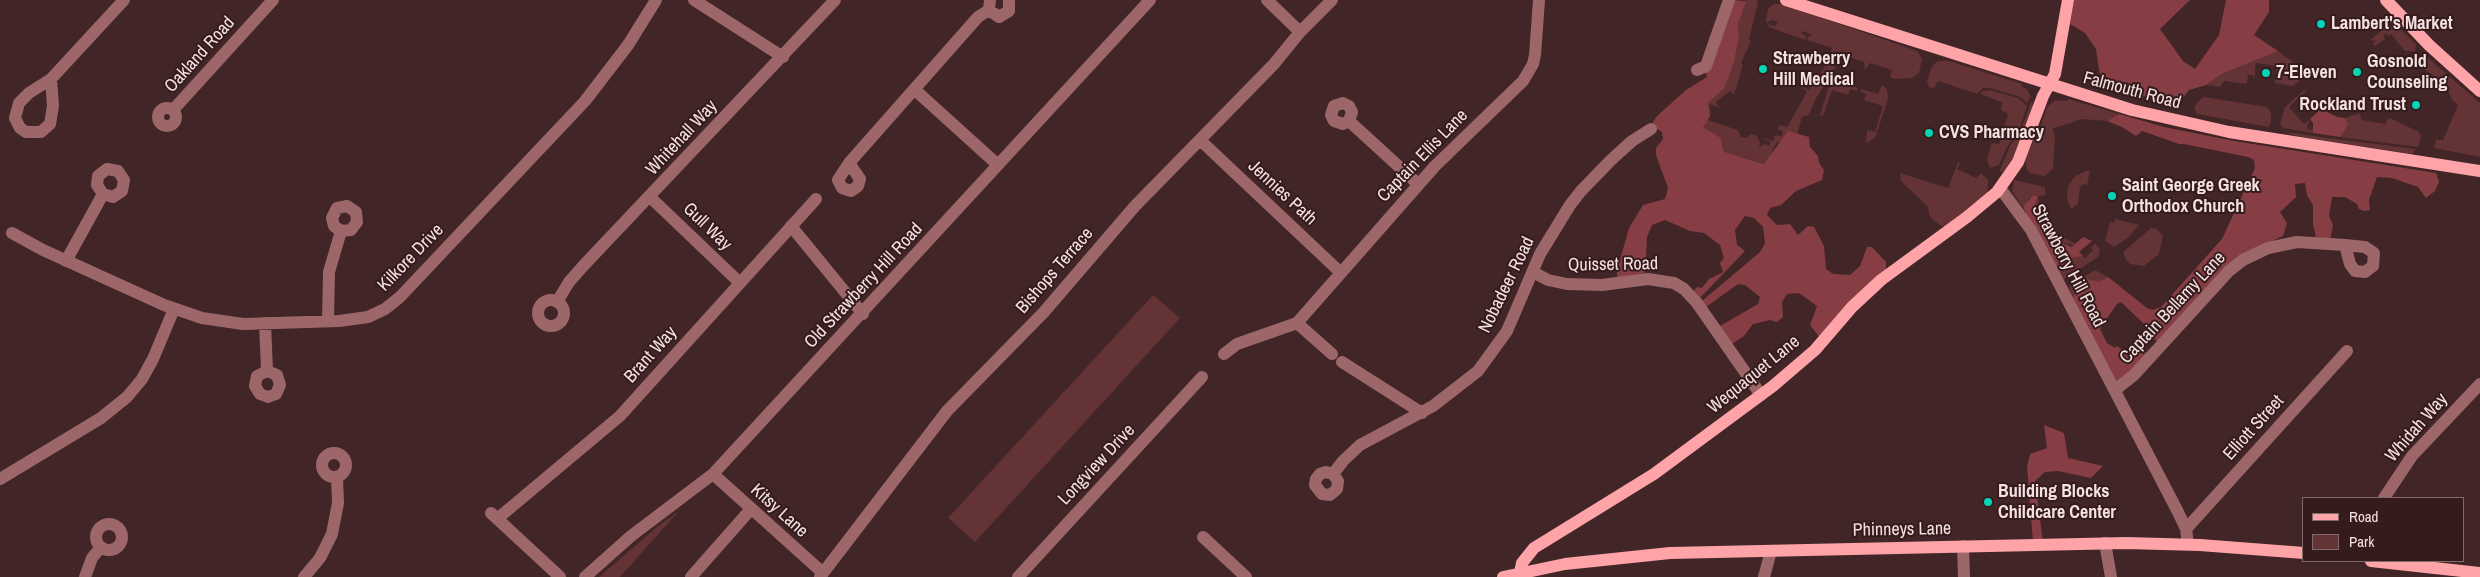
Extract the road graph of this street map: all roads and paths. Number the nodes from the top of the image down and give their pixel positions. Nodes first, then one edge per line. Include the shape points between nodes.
1 (124, 0) edge
2 (273, 0) edge
3 (656, 0) edge
4 (694, 0) edge
5 (835, 0) edge
6 (1009, 0) edge
7 (1150, 0) edge
8 (1267, 0) edge
9 (1332, 0) edge
10 (1539, 0) edge
11 (1729, 0) edge
12 (1786, 0) edge
13 (2068, 0) edge
14 (2386, 0) edge
15 (990, 5) edge
16 (1300, 32) junction
17 (783, 57) junction
18 (1698, 70) dead end
19 (51, 80) dead end
20 (2049, 86) junction
21 (914, 89) junction
22 (2480, 91) edge
23 (173, 110) dead end
24 (1349, 121) dead end
25 (1651, 130) dead end
26 (1200, 140) junction
27 (848, 164) dead end
28 (998, 165) junction
29 (2480, 171) edge
30 (1418, 184) junction
31 (2000, 188) junction
32 (103, 194) dead end
33 (650, 197) junction
34 (816, 200) dead end
35 (791, 226) junction
36 (340, 231) dead end
37 (12, 233) dead end
38 (2345, 245) dead end
39 (66, 261) junction
40 (1340, 272) junction
41 (1533, 272) junction
42 (740, 283) junction
43 (556, 302) dead end
44 (174, 309) junction
45 (863, 314) junction
46 (328, 321) junction
47 (265, 323) junction
48 (1297, 324) junction
49 (2347, 351) dead end
50 (1224, 354) dead end
51 (1332, 354) dead end
52 (1342, 362) dead end
53 (267, 371) dead end
54 (1202, 377) dead end
55 (2480, 384) edge
56 (2115, 390) junction
57 (1761, 395) junction
58 (1422, 413) junction
59 (713, 474) junction
60 (1333, 474) dead end
61 (337, 477) dead end
62 (0, 479) edge
63 (2385, 497) edge
64 (751, 509) junction
65 (2186, 529) junction
66 (1203, 537) dead end
67 (2105, 543) junction
68 (2188, 544) junction
69 (1963, 546) junction
70 (101, 547) dead end
71 (1771, 551) junction
72 (2302, 553) edge
73 (2381, 562) edge
74 (1547, 572) edge
75 (2480, 572) edge
76 (1520, 573) junction
77 (821, 575) edge
78 (85, 577) edge
79 (304, 577) edge
80 (560, 577) edge
81 (585, 577) edge
82 (691, 577) edge
83 (1018, 577) edge
84 (1246, 577) edge
85 (1503, 577) edge
86 (1764, 577) edge
87 (1964, 577) edge
88 (2111, 577) edge

1 - 19 street
2 - 23 street, Oakland Road
3 - 46 street, Kilkore Drive via 628,45 585,101 400,296 384,310 368,317
4 - 17 street
5 - 17 street, Whitehall Way
6 - 15 street via 1010,9 1004,16 997,16
7 - 28 street, Old Strawberry Hill Road
8 - 16 street
9 - 16 street, Bishops Terrace
10 - 30 street, Captain Ellis Lane via 1534,55 1528,73 1510,95
11 - 18 street via 1706,66
12 - 20 main road, Falmouth Road
13 - 20 main road via 2056,70
14 - 22 main road
15 - 21 street
16 - 26 street, Bishops Terrace via 1274,64
17 - 33 street, Whitehall Way
20 - 29 main road, Falmouth Road via 2132,110 2229,132
20 - 31 main road via 2021,155
21 - 27 street
21 - 28 street
24 - 30 street
25 - 41 street, Nobadeer Road via 1621,150 1581,191 1545,245
26 - 40 street, Jennies Path
26 - 77 street, Bishops Terrace via 1106,238 1044,312 947,411
28 - 45 street, Old Strawberry Hill Road
30 - 40 street, Captain Ellis Lane
31 - 56 street, Strawberry Hill Road via 2027,223
31 - 57 main road, Wequaquet Lane via 1967,217 1881,280 1806,358
32 - 39 street
33 - 42 street, Gull Way
33 - 43 street, Whitehall Way via 574,276
34 - 35 street, Brant Way
35 - 42 street, Brant Way
35 - 45 street
36 - 46 street via 329,272
37 - 39 street, Kilkore Drive
38 - 56 street, Captain Bellamy Lane via 2290,242 2242,260 2134,375
39 - 44 street, Kilkore Drive
40 - 48 street, Captain Ellis Lane
41 - 57 street, Quisset Road via 1548,280 1567,284 1602,285 1648,279 1674,283 1697,303
41 - 58 street, Nobadeer Road via 1507,331 1486,362 1468,380
42 - 80 street, Brant Way via 620,416 494,516
44 - 47 street, Kilkore Drive via 221,322
44 - 62 street via 151,364 127,397 101,418
45 - 59 street, Old Strawberry Hill Road
46 - 47 street, Kilkore Drive
47 - 53 street
48 - 50 street via 1237,344
48 - 51 street
49 - 65 street, Elliott Street
52 - 58 street
54 - 83 street, Longview Drive
55 - 63 street, Whidah Way via 2412,456
56 - 65 street, Strawberry Hill Road
57 - 76 main road, Wequaquet Lane via 1654,474 1534,548 1522,564
58 - 60 street, Nobadeer Road via 1360,445
59 - 64 street, Kitsy Lane
59 - 81 street, Old Strawberry Hill Road via 631,536
61 - 79 street via 338,503 332,534 320,558
64 - 77 street, Kitsy Lane
64 - 82 street
65 - 68 street, Strawberry Hill Road
66 - 84 street
67 - 68 main road, Phinneys Lane
67 - 69 main road, Phinneys Lane
67 - 88 street
68 - 72 main road, Phinneys Lane
69 - 71 main road, Phinneys Lane
69 - 87 street
70 - 78 street via 92,558
71 - 74 main road, Phinneys Lane via 1657,553
71 - 86 street
73 - 75 main road
74 - 76 main road, Phinneys Lane
76 - 85 main road, Phinneys Lane

